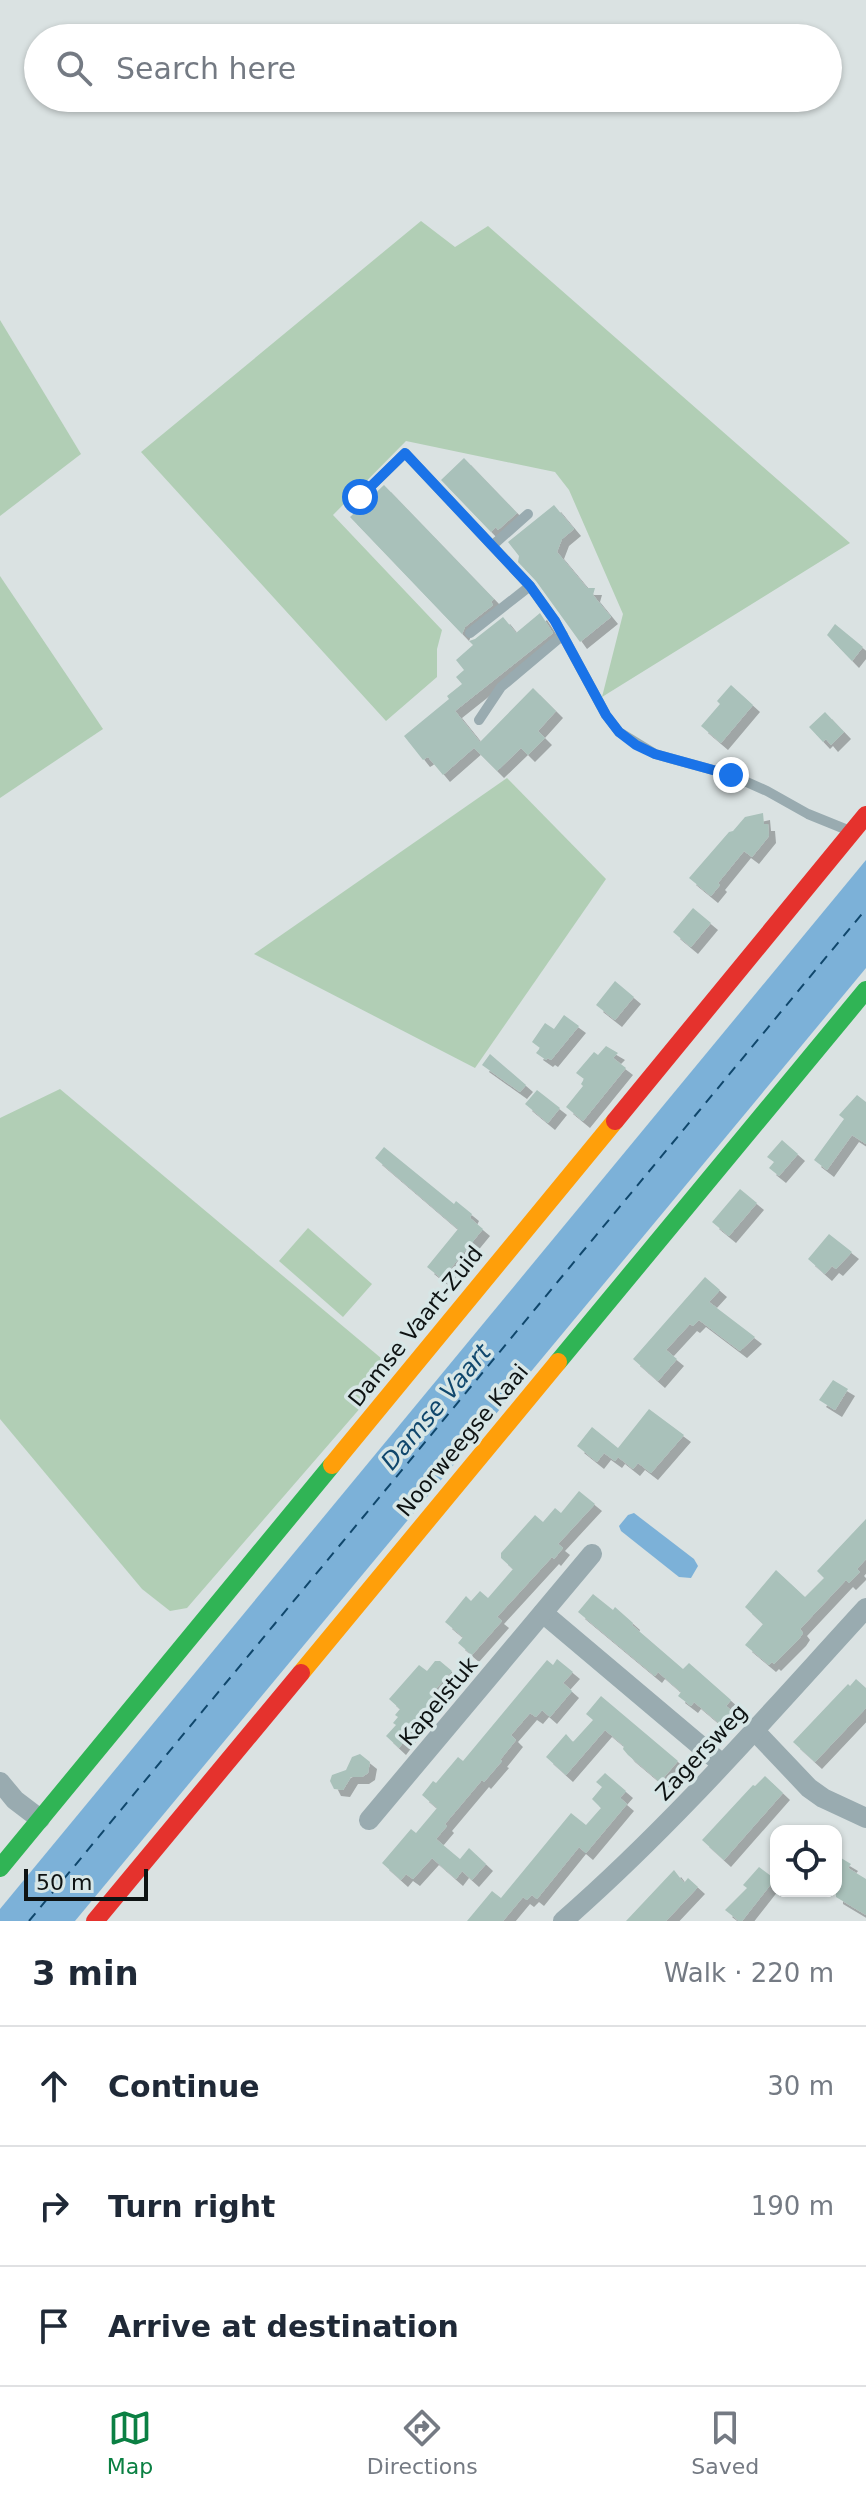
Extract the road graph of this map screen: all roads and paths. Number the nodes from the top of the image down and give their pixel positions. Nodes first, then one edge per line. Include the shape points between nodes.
1 (360, 497) dead end
2 (528, 514) dead end
3 (493, 545) junction
4 (530, 586) junction
5 (470, 633) dead end
6 (563, 635) junction
7 (479, 720) dead end
8 (866, 815) edge
9 (852, 832) junction
10 (866, 990) edge
11 (592, 1554) dead end
12 (866, 1608) edge
13 (543, 1613) junction
14 (754, 1730) junction
15 (722, 1764) junction
16 (0, 1782) edge
17 (866, 1818) edge
18 (40, 1819) junction
19 (369, 1820) dead end
20 (0, 1868) edge
21 (95, 1921) edge
22 (563, 1921) edge

1 - 3 lane via 405,453
2 - 3 lane
3 - 4 lane
4 - 5 lane
4 - 6 lane
6 - 7 lane via 501,687
6 - 9 lane via 606,715 636,745 731,775
8 - 9 street, Damse Vaart-Zuid
9 - 18 street, Damse Vaart-Zuid
10 - 21 street, Noorweegse Kaai
11 - 13 street, Kapelstuk
12 - 14 street, Zagersweg
13 - 15 street
13 - 19 street, Kapelstuk
14 - 15 street, Zagersweg
14 - 17 street via 809,1788
15 - 22 street, Zagersweg via 623,1868
16 - 18 street
18 - 20 street, Damse Vaart-Zuid

